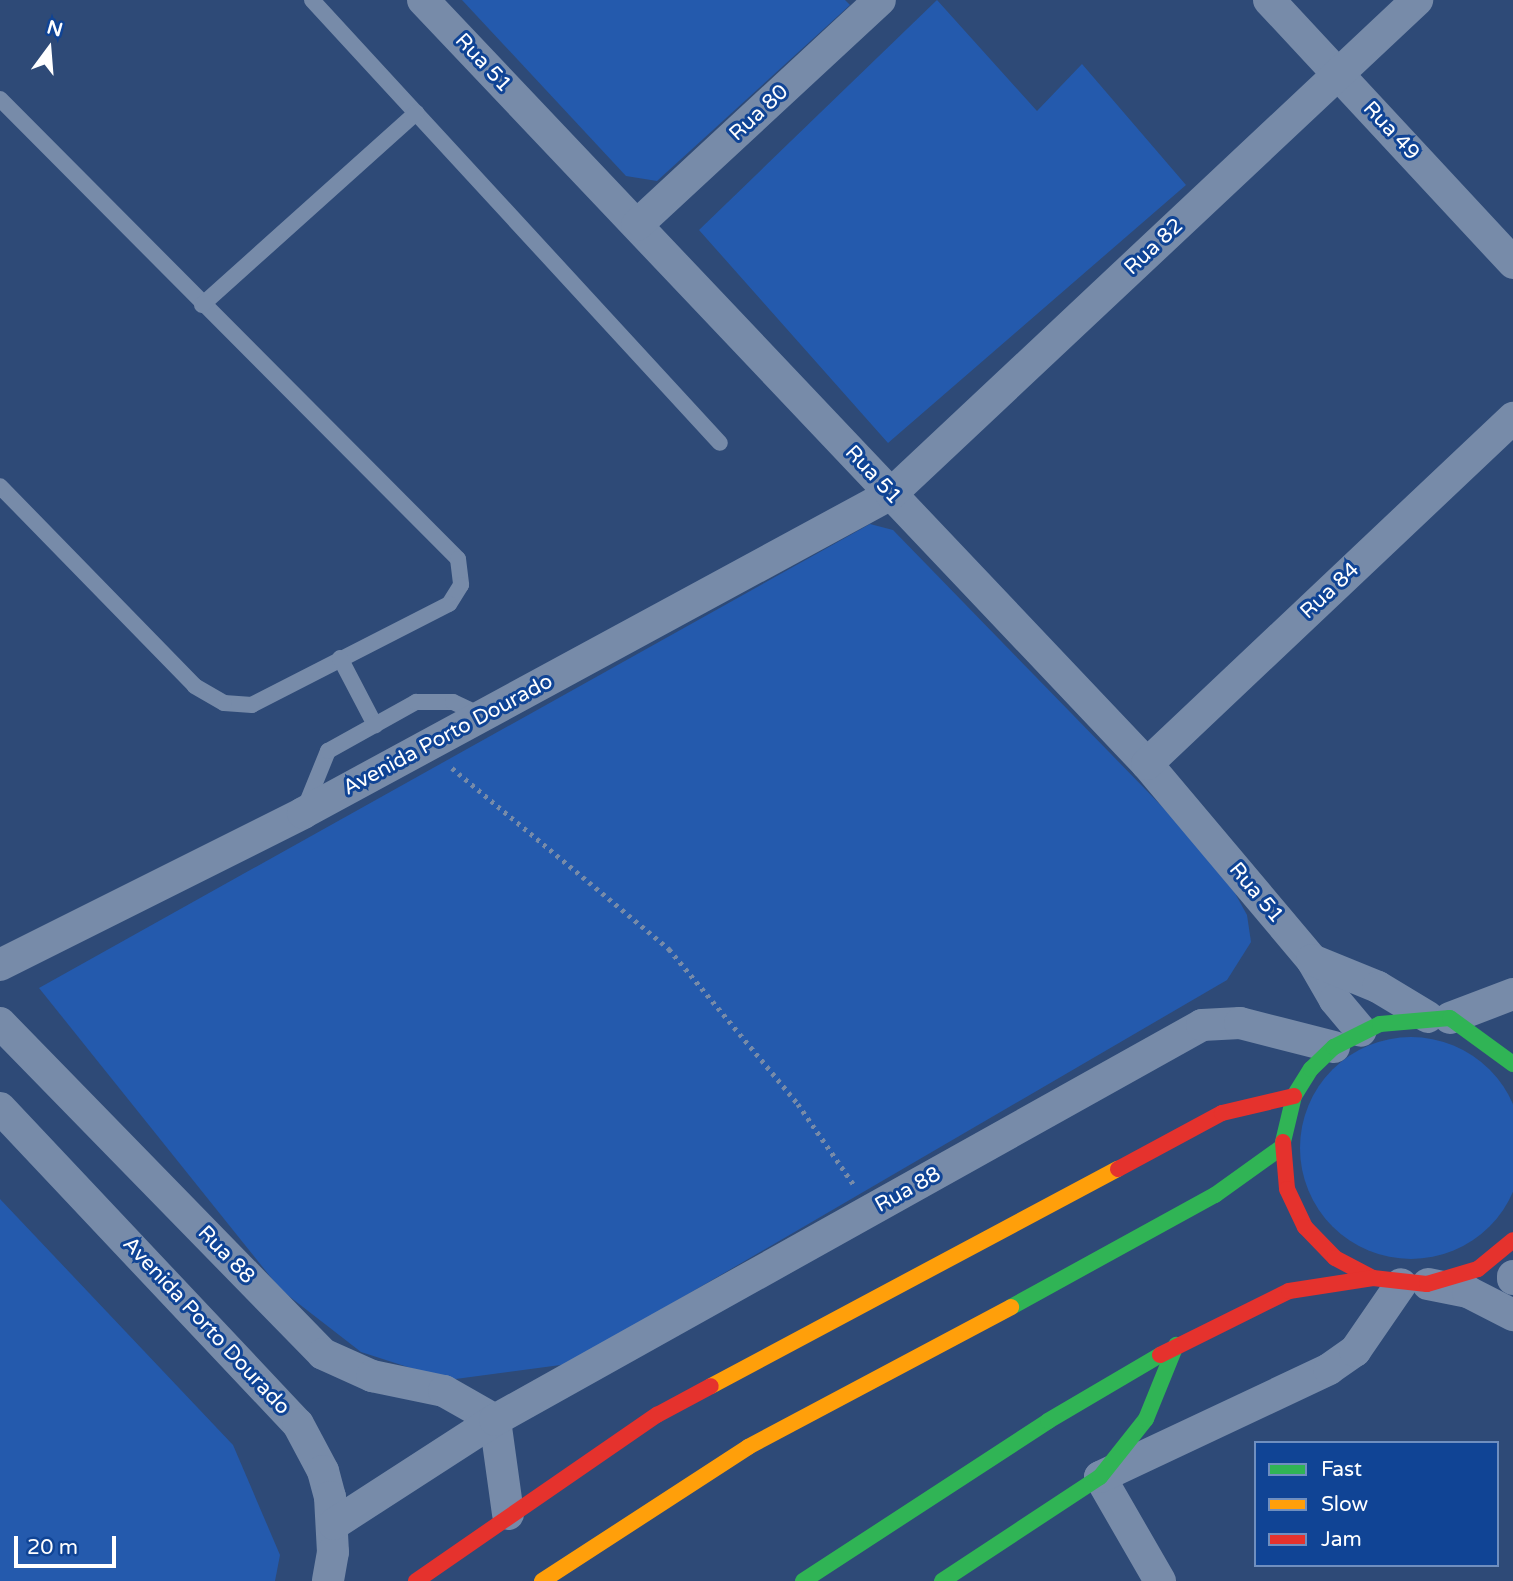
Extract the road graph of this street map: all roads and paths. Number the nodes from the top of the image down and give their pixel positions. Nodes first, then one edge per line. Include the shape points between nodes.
1 (312, 0) edge
2 (423, 0) edge
3 (880, 0) edge
4 (1269, 0) edge
5 (1417, 0) edge
6 (1337, 74) junction
7 (0, 99) edge
8 (416, 113) junction
9 (637, 225) junction
10 (1513, 263) edge
11 (202, 305) junction
12 (1513, 418) edge
13 (720, 443) dead end
14 (0, 486) edge
15 (891, 494) junction
16 (340, 657) junction
17 (483, 716) junction
18 (374, 725) junction
19 (428, 746) junction
20 (1147, 764) junction
21 (303, 813) junction
22 (1312, 960) junction
23 (0, 965) edge
24 (1513, 994) edge
25 (1439, 1018) junction
26 (0, 1023) edge
27 (1361, 1031) junction
28 (1504, 1035) dead end
29 (1485, 1040) junction
30 (1334, 1047) junction
31 (1513, 1064) edge
32 (1294, 1096) junction
33 (0, 1108) edge
34 (1282, 1147) junction
35 (872, 1210) junction
36 (1513, 1240) edge
37 (1400, 1282) junction
38 (1513, 1315) edge
39 (1176, 1345) junction
40 (495, 1420) junction
41 (1100, 1477) junction
42 (508, 1514) junction
43 (334, 1524) junction
44 (328, 1581) edge
45 (416, 1581) edge
46 (542, 1581) edge
47 (803, 1581) edge
48 (942, 1581) edge
49 (1160, 1581) edge

1 - 8 lane
2 - 9 street, Rua 51
3 - 9 street, Rua 80
4 - 6 street, Rua 49
5 - 6 street, Rua 82
6 - 10 street, Rua 49
6 - 15 street, Rua 82
7 - 11 lane
8 - 11 lane
8 - 13 lane
9 - 15 street, Rua 51
11 - 16 lane via 458,559 461,585 449,604
12 - 20 street, Rua 84
14 - 16 lane via 195,686 224,703 252,705
15 - 17 street, Avenida Porto Dourado
15 - 20 street, Rua 51
16 - 18 lane
17 - 18 lane via 435,699 416,702
17 - 19 street, Avenida Porto Dourado
18 - 21 lane via 328,751
19 - 21 street, Avenida Porto Dourado
19 - 35 path via 669,949 798,1104
20 - 22 street, Rua 51
21 - 23 street, Avenida Porto Dourado
22 - 25 street, Rua 51
22 - 27 street, Rua 51 via 1335,1000
24 - 25 street
25 - 27 main road
25 - 29 main road
26 - 40 street, Rua 88 via 323,1354 372,1376 444,1391
27 - 30 main road
28 - 29 main road
29 - 31 main road
30 - 32 main road via 1311,1069
30 - 35 street, Rua 88 via 1240,1023 1202,1025
32 - 34 main road
32 - 42 main road via 1211,1118 657,1415
33 - 43 street, Avenida Porto Dourado via 298,1424 323,1471
34 - 37 main road via 1287,1189 1306,1227 1335,1258
34 - 46 main road via 1215,1195 1156,1229 748,1447
35 - 40 street, Rua 88
36 - 37 main road via 1478,1269
37 - 38 street via 1468,1292
37 - 39 main road via 1289,1291
37 - 41 street via 1355,1351 1329,1370
39 - 41 main road via 1146,1419
39 - 47 main road via 1048,1421
40 - 42 street
40 - 43 street, Rua 88
41 - 48 main road
41 - 49 street
42 - 45 main road
43 - 44 street, Avenida Porto Dourado

